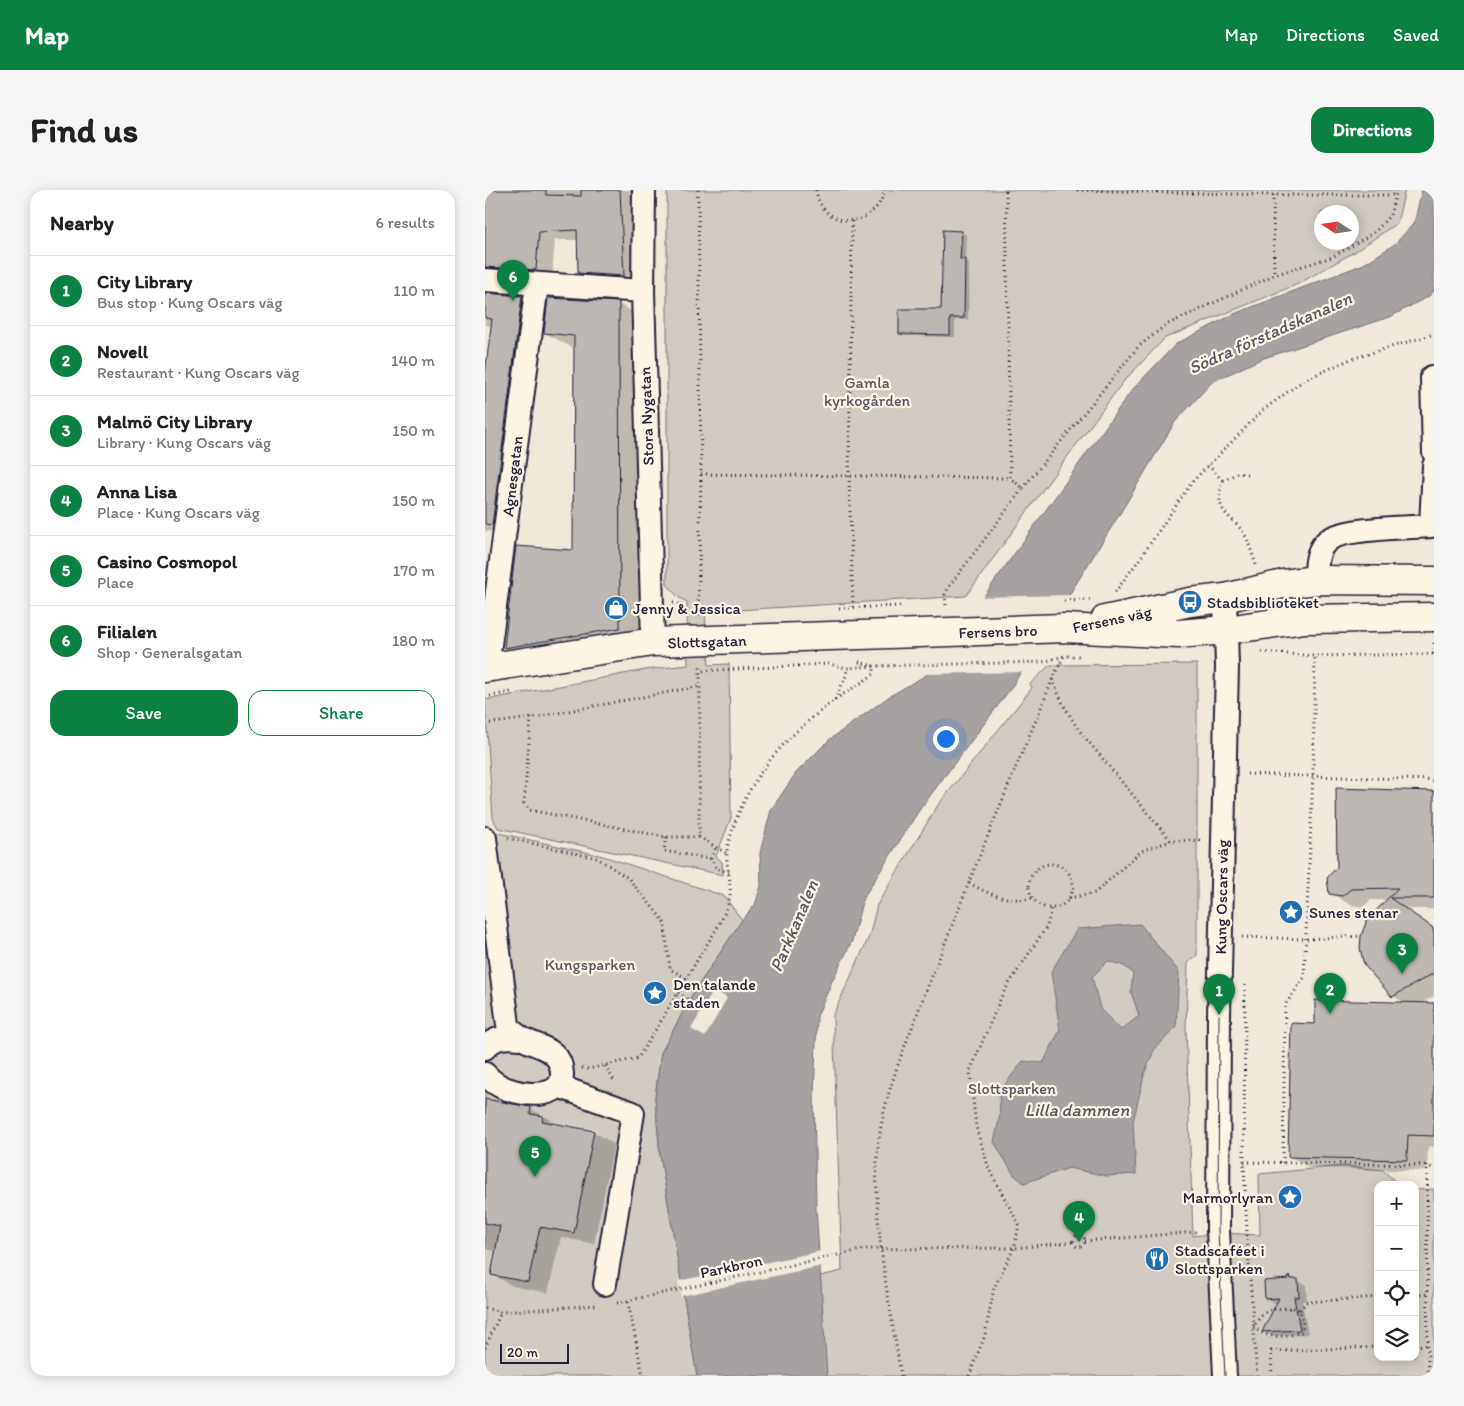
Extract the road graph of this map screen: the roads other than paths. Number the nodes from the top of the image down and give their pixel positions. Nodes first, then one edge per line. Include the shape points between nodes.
1 (644, 190) edge
2 (485, 280) edge
3 (537, 284) junction
4 (643, 291) junction
5 (1434, 377) edge
6 (1434, 453) edge
7 (1434, 466) edge
8 (1316, 580) junction
9 (1434, 581) edge
10 (1225, 598) junction
11 (1434, 617) edge
12 (1065, 628) junction
13 (1226, 630) junction
14 (931, 633) joint
15 (653, 642) junction
16 (486, 668) edge
17 (494, 838) edge
18 (487, 865) edge
19 (491, 928) edge
20 (494, 990) edge
21 (519, 1038) junction
22 (485, 1048) edge
23 (485, 1074) edge
24 (558, 1086) junction
25 (605, 1297) road end
26 (1225, 1376) edge

1 - 4 street, Stora Nygatan
2 - 3 street
3 - 4 street
3 - 16 street, Agnesgatan
4 - 15 street, Stora Nygatan
5 - 6 street
7 - 8 street via 1431,526 1337,535 1324,543 1316,563
8 - 9 main road, Fersens väg
8 - 10 main road, Fersens väg
10 - 12 main road, Fersens väg via 1190,602
10 - 13 street, Kung Oscars väg
11 - 13 main road, Fersens väg via 1305,619
12 - 13 main road, Fersens väg via 1178,634
12 - 14 main road, Fersens bro
13 - 26 street, Kung Oscars väg via 1218,1230
14 - 15 main road, Slottsgatan
15 - 16 main road, Slottsgatan
17 - 18 street
18 - 19 street
19 - 20 street
20 - 21 street via 511,1031
21 - 22 street via 493,1040
21 - 24 street via 556,1056 562,1073
23 - 24 street via 508,1090 530,1094 551,1091
24 - 25 street via 633,1114

